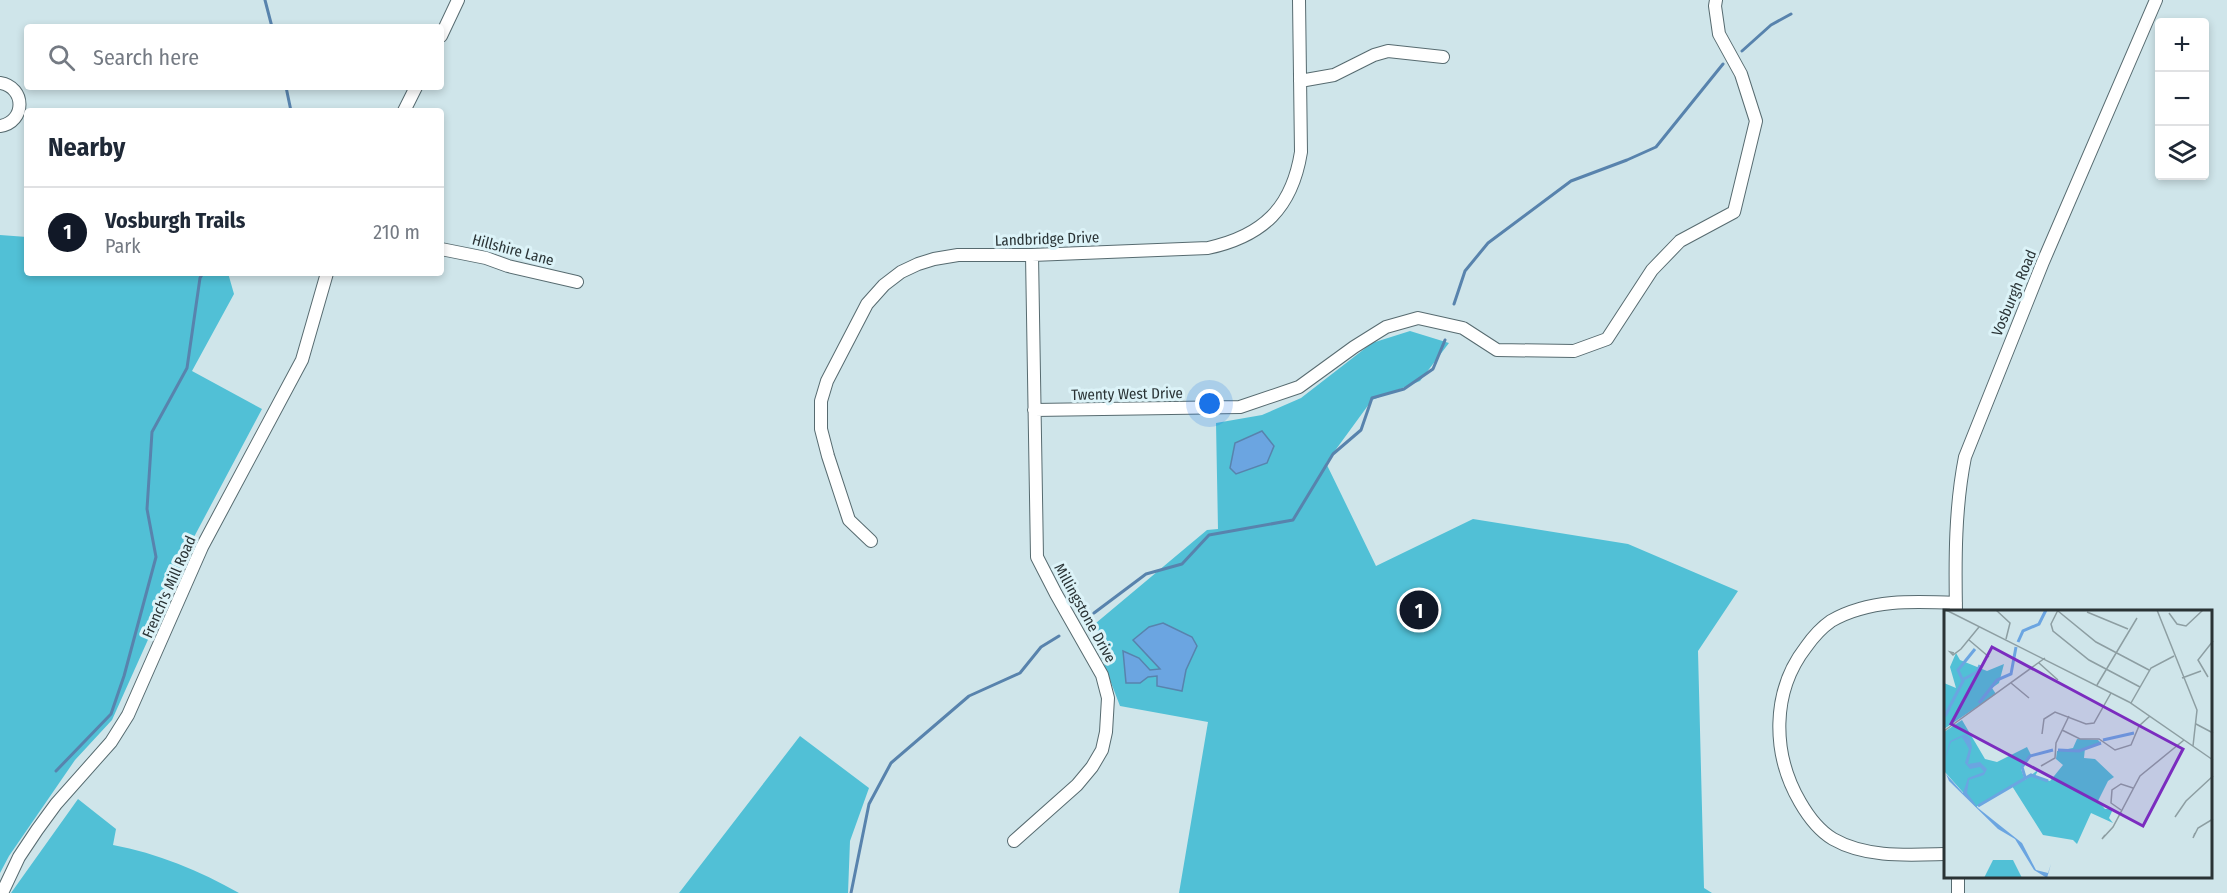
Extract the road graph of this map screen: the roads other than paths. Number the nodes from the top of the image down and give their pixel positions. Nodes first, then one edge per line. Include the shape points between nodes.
1 (458, 0) edge
2 (1299, 0) edge
3 (1716, 0) edge
4 (2156, 0) edge
5 (444, 30) edge
6 (1443, 57) dead end
7 (1300, 81) junction
8 (0, 83) edge
9 (415, 90) edge
10 (406, 108) edge
11 (0, 126) edge
12 (444, 250) edge
13 (1032, 255) junction
14 (326, 276) edge
15 (577, 282) dead end
16 (1034, 410) junction
17 (871, 541) dead end
18 (1956, 607) edge
19 (1014, 841) dead end
20 (1944, 854) edge
21 (2, 893) edge

1 - 5 street
2 - 7 street, Landbridge Drive
3 - 16 street, Twenty West Drive via 1719,34 1741,74 1756,121 1734,212 1680,241 1652,270 1607,339 1574,351 1497,350 1463,328 1418,318 1386,327 1299,387 1240,407
4 - 18 street, Vosburgh Road via 2043,262 1965,457 1957,523
6 - 7 street via 1389,51 1334,75
7 - 13 street, Landbridge Drive via 1302,152 1298,172 1290,193 1265,225 1208,248
8 - 11 street via 12,87 21,106 15,119
9 - 10 street
12 - 15 street, Hillshire Lane
13 - 16 street, Millingstone Drive
13 - 17 street, Landbridge Drive via 958,255 934,259 902,272 867,304 827,381 821,401 821,429 849,520
14 - 21 street, French's Mill Road via 302,360 202,547 128,715 111,742 37,830
16 - 19 street, Millingstone Drive via 1037,557 1102,675 1108,698 1102,750 1092,767
18 - 20 street via 1918,601 1880,603 1830,622 1796,660 1784,687 1779,719 1784,769 1819,828 1851,847 1886,854

